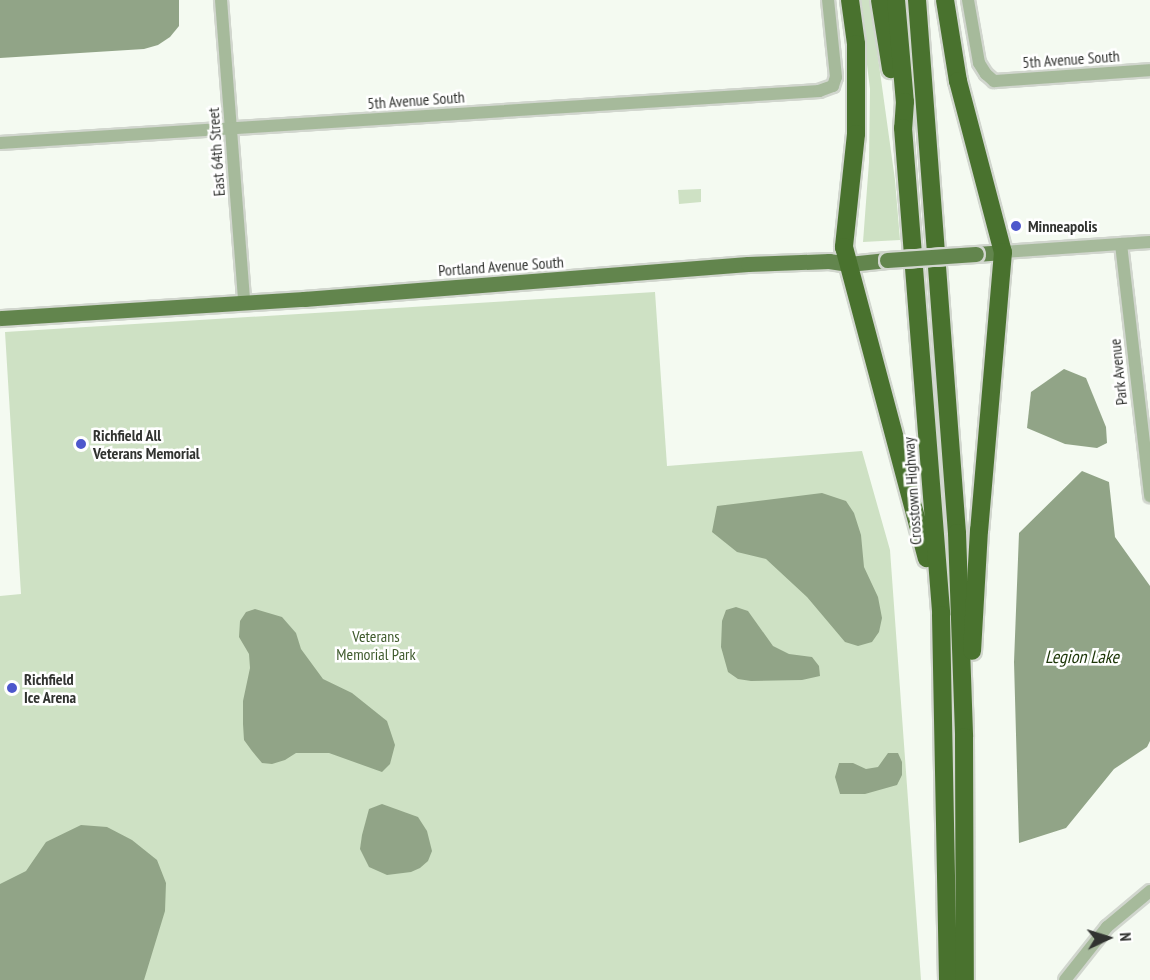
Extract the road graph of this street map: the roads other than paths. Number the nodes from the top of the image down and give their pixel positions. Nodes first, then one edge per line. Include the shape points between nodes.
1 (221, 0) edge
2 (828, 0) edge
3 (850, 0) edge
4 (880, 0) edge
5 (896, 0) edge
6 (917, 0) edge
7 (945, 0) edge
8 (968, 0) edge
9 (1150, 70) edge
10 (231, 128) junction
11 (903, 128) junction
12 (0, 143) edge
13 (1150, 242) edge
14 (1121, 244) junction
15 (1003, 252) junction
16 (849, 264) junction
17 (244, 302) junction
18 (0, 318) edge
19 (1150, 496) edge
20 (941, 615) junction
21 (964, 736) junction
22 (1150, 891) edge
23 (948, 980) edge
24 (965, 980) edge
25 (1065, 980) edge

1 - 10 street, East 64th Street
2 - 10 street, 5th Avenue South via 836,77 833,86 819,91
3 - 16 highway via 856,44 856,134 844,247
4 - 11 highway
5 - 11 highway, Crosstown Highway
6 - 21 highway via 957,533
7 - 15 highway via 958,81
8 - 9 street, 5th Avenue South via 979,63 994,81
10 - 12 street, 5th Avenue South
10 - 17 street, East 64th Street
11 - 20 highway, Crosstown Highway
13 - 14 street
14 - 15 street
14 - 19 street, Park Avenue
15 - 16 main road, Portland Avenue South, bridge
15 - 21 highway
16 - 17 main road, Portland Avenue South via 748,264
16 - 20 highway
17 - 18 main road, Portland Avenue South
20 - 23 highway, Crosstown Highway
21 - 24 highway
22 - 25 street via 1107,927

